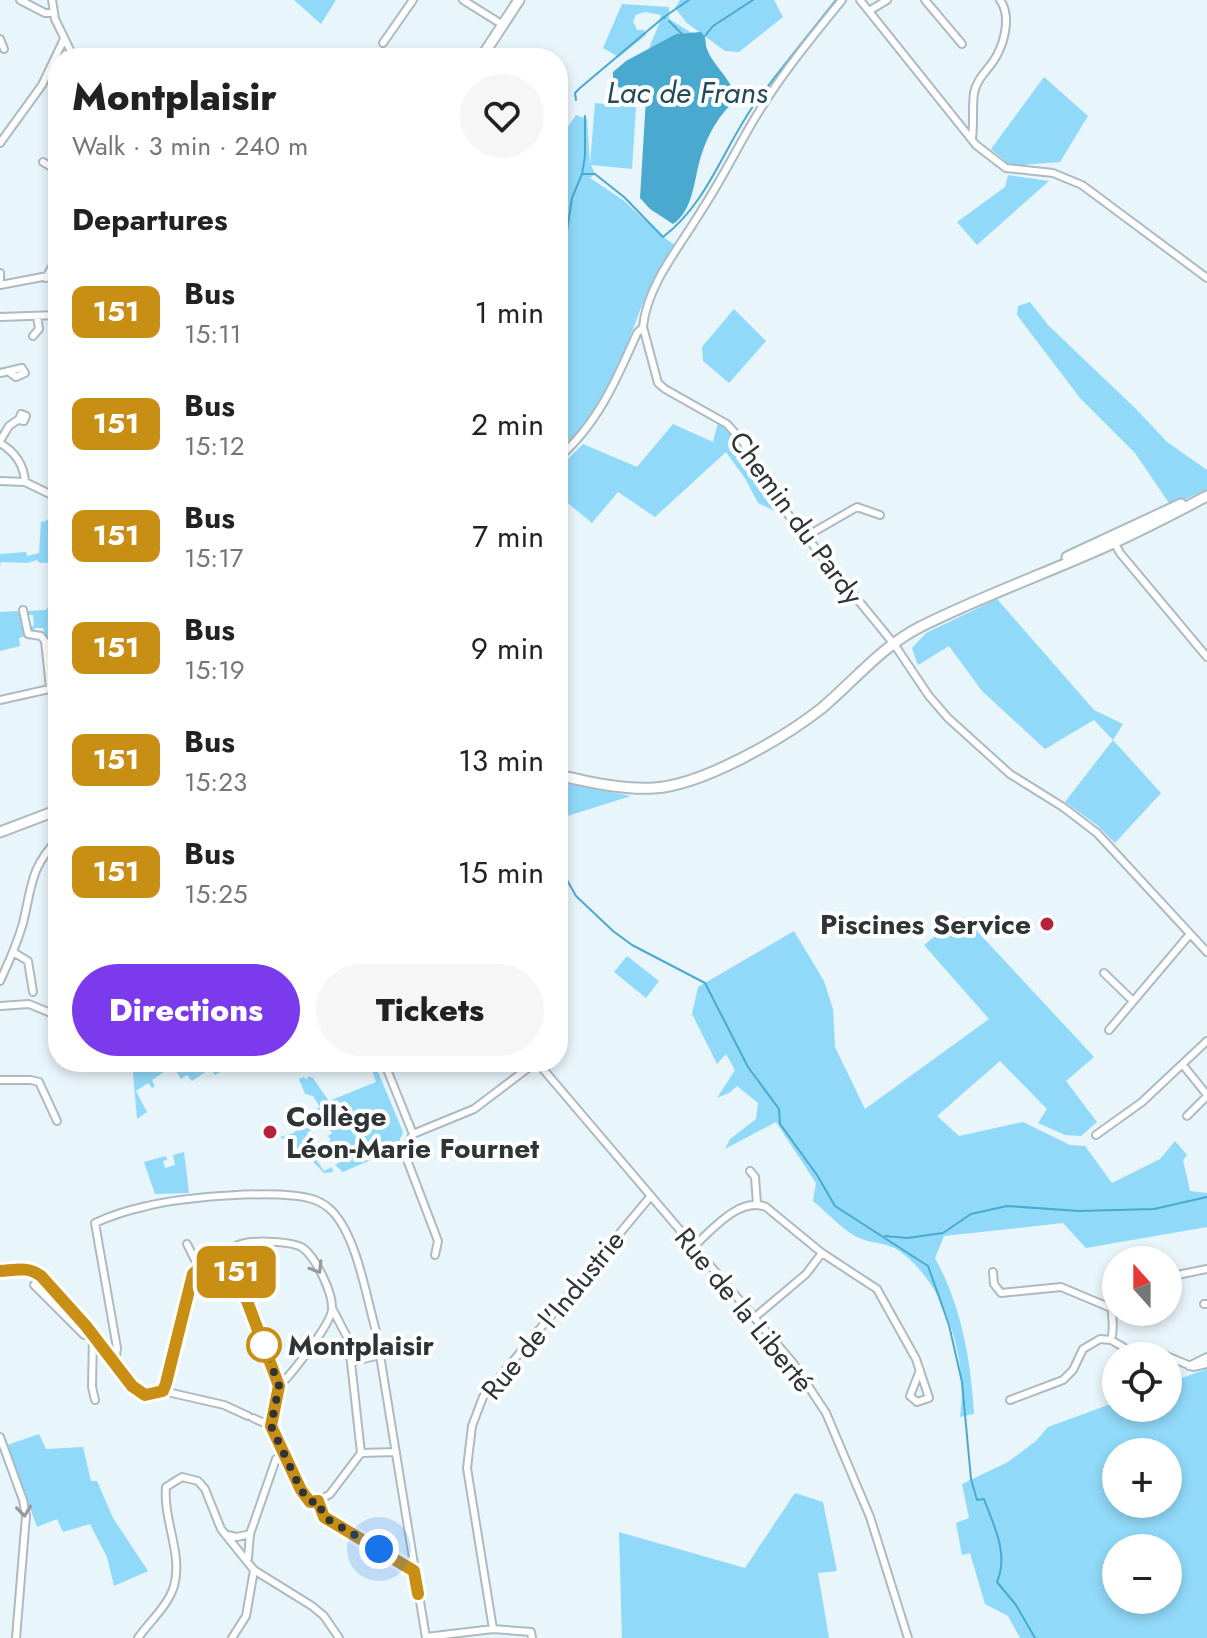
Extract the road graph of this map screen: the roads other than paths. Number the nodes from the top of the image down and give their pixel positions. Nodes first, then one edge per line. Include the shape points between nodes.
1 (20, 0) edge
2 (52, 0) edge
3 (413, 0) edge
4 (463, 0) edge
5 (519, 0) edge
6 (842, 0) edge
7 (860, 0) edge
8 (887, 0) edge
9 (925, 0) edge
10 (1000, 0) edge
11 (869, 11) junction
12 (54, 13) junction
13 (503, 25) junction
14 (0, 39) edge
15 (64, 39) junction
16 (383, 43) dead end
17 (962, 44) dead end
18 (60, 48) edge
19 (69, 48) edge
20 (488, 48) edge
21 (4, 49) dead end
22 (48, 72) edge
23 (972, 140) junction
24 (0, 143) edge
25 (43, 162) dead end
26 (48, 165) edge
27 (48, 274) edge
28 (0, 278) edge
29 (46, 278) joint
30 (1207, 278) edge
31 (48, 315) edge
32 (37, 316) junction
33 (0, 317) edge
34 (643, 327) junction
35 (33, 336) dead end
36 (19, 419) dead end
37 (0, 442) edge
38 (568, 449) edge
39 (0, 481) edge
40 (25, 482) junction
41 (48, 493) edge
42 (1207, 495) edge
43 (880, 515) dead end
44 (805, 537) junction
45 (1113, 539) junction
46 (23, 610) dead end
47 (894, 644) junction
48 (48, 657) edge
49 (1207, 657) edge
50 (48, 689) edge
51 (0, 700) edge
52 (568, 777) edge
53 (48, 814) edge
54 (0, 832) edge
55 (48, 852) edge
56 (1190, 934) junction
57 (13, 952) junction
58 (1207, 952) edge
59 (1104, 973) dead end
60 (0, 981) edge
61 (33, 992) dead end
62 (1133, 1001) junction
63 (0, 1006) edge
64 (48, 1012) edge
65 (1109, 1030) dead end
66 (1207, 1041) edge
67 (1183, 1065) junction
68 (388, 1072) edge
69 (523, 1072) edge
70 (544, 1072) edge
71 (0, 1080) edge
72 (1207, 1095) edge
73 (1187, 1116) dead end
74 (57, 1121) dead end
75 (413, 1134) junction
76 (1096, 1135) dead end
77 (750, 1171) dead end
78 (650, 1197) junction
79 (757, 1204) junction
80 (187, 1244) dead end
81 (694, 1246) junction
82 (822, 1253) junction
83 (227, 1255) junction
84 (435, 1255) dead end
85 (198, 1266) junction
86 (1207, 1269) edge
87 (0, 1271) edge
88 (993, 1272) dead end
89 (1182, 1274) edge
90 (34, 1285) dead end
91 (1102, 1304) edge
92 (333, 1310) junction
93 (755, 1317) junction
94 (1113, 1326) edge
95 (376, 1331) dead end
96 (346, 1335) dead end
97 (93, 1336) junction
98 (1111, 1340) junction
99 (378, 1343) dead end
100 (349, 1348) dead end
101 (380, 1355) junction
102 (1207, 1357) edge
103 (115, 1362) junction
104 (351, 1362) junction
105 (1207, 1364) edge
106 (1189, 1366) junction
107 (920, 1370) junction
108 (279, 1386) junction
109 (163, 1391) junction
110 (95, 1400) dead end
111 (1010, 1400) dead end
112 (271, 1426) junction
113 (0, 1437) edge
114 (396, 1452) junction
115 (283, 1453) junction
116 (361, 1453) junction
117 (318, 1501) junction
118 (250, 1534) junction
119 (227, 1535) junction
120 (248, 1560) junction
121 (254, 1570) junction
122 (414, 1571) junction
123 (493, 1629) junction
124 (426, 1637) edge
125 (16, 1638) edge
126 (138, 1638) edge
127 (232, 1638) edge
128 (339, 1638) edge
129 (532, 1638) edge
130 (908, 1638) edge

1 - 12 street
2 - 12 street
3 - 16 street
4 - 13 street
5 - 13 main road
6 - 34 street via 755,117 660,279
7 - 11 street
8 - 11 street
9 - 17 street
10 - 23 street via 1006,26 997,56 974,94
11 - 23 street
12 - 15 street
13 - 20 main road
14 - 21 street
15 - 18 street
15 - 19 street
22 - 24 street
23 - 30 street via 1006,168 1053,173 1082,185
25 - 26 street
27 - 29 street
28 - 29 street
31 - 32 street
32 - 33 street
32 - 35 street via 43,329
34 - 38 street via 616,382
34 - 44 street, Chemin du Pardy via 658,383 736,433
36 - 37 street
37 - 40 street via 17,457
39 - 40 street
40 - 41 street
42 - 45 main road
43 - 44 street via 857,507
44 - 47 street, Chemin du Pardy
45 - 47 main road
45 - 49 street via 1125,561
46 - 48 street via 28,634 41,636
47 - 52 main road via 797,725 690,780 640,788
47 - 56 street, Chemin du Pardy via 957,728 1010,774 1097,833
50 - 51 street
53 - 54 main road
55 - 57 street via 34,871
56 - 58 street, Chemin du Pardy
56 - 62 street
57 - 60 street
57 - 61 street via 28,961
59 - 62 street
62 - 65 street
63 - 64 street via 29,1004
66 - 67 street
67 - 72 street
67 - 76 street
68 - 75 street
69 - 75 street via 474,1109
70 - 78 street, Rue de la Liberté
71 - 74 street via 39,1082
72 - 73 street
75 - 84 street via 404,1152 438,1241
77 - 79 street
78 - 81 street, Rue de la Liberté
78 - 123 street, Rue de l'Industrie via 492,1384 472,1426 467,1468
79 - 81 street via 740,1208
79 - 82 street
80 - 85 street
81 - 93 street, Rue de la Liberté
82 - 93 street via 806,1274
82 - 107 street via 880,1293
83 - 85 street
83 -> 92 street via 240,1244 302,1247 321,1270
83 - 108 street
85 - 109 street
86 - 89 street
87 - 97 street via 33,1270
88 - 91 street via 1001,1293 1061,1287
90 - 97 street via 84,1335
92 - 96 street
92 - 108 street
93 - 130 street, Rue de la Liberté via 826,1413 870,1517
94 - 98 street
95 - 103 street via 344,1229 321,1202 277,1194 177,1201 95,1223
97 - 103 street
97 - 110 street
98 - 106 street via 1130,1351 1162,1354
98 - 111 street via 1087,1345 1063,1380
99 - 101 street
100 - 104 street
101 - 104 street
101 - 114 street
102 - 106 street
103 - 109 street via 139,1392
104 - 116 street
105 - 106 street
107 - 107 street via 910,1396 917,1402 929,1398
108 - 112 street
109 - 112 street via 224,1405
112 - 115 street
113 -> 125 street via 26,1516
114 - 116 street
114 - 122 street
115 - 117 street via 301,1490 310,1502
115 - 118 street via 276,1459
116 - 117 street via 330,1494
117 - 122 street via 324,1517
118 - 119 street
118 - 120 street
119 - 120 street
119 - 126 street via 198,1481 182,1477 166,1487 164,1502 177,1568 173,1588
120 - 121 street
121 - 127 street via 246,1616
121 - 128 street via 312,1606
122 - 124 street
123 - 124 street
123 - 129 street via 531,1632

